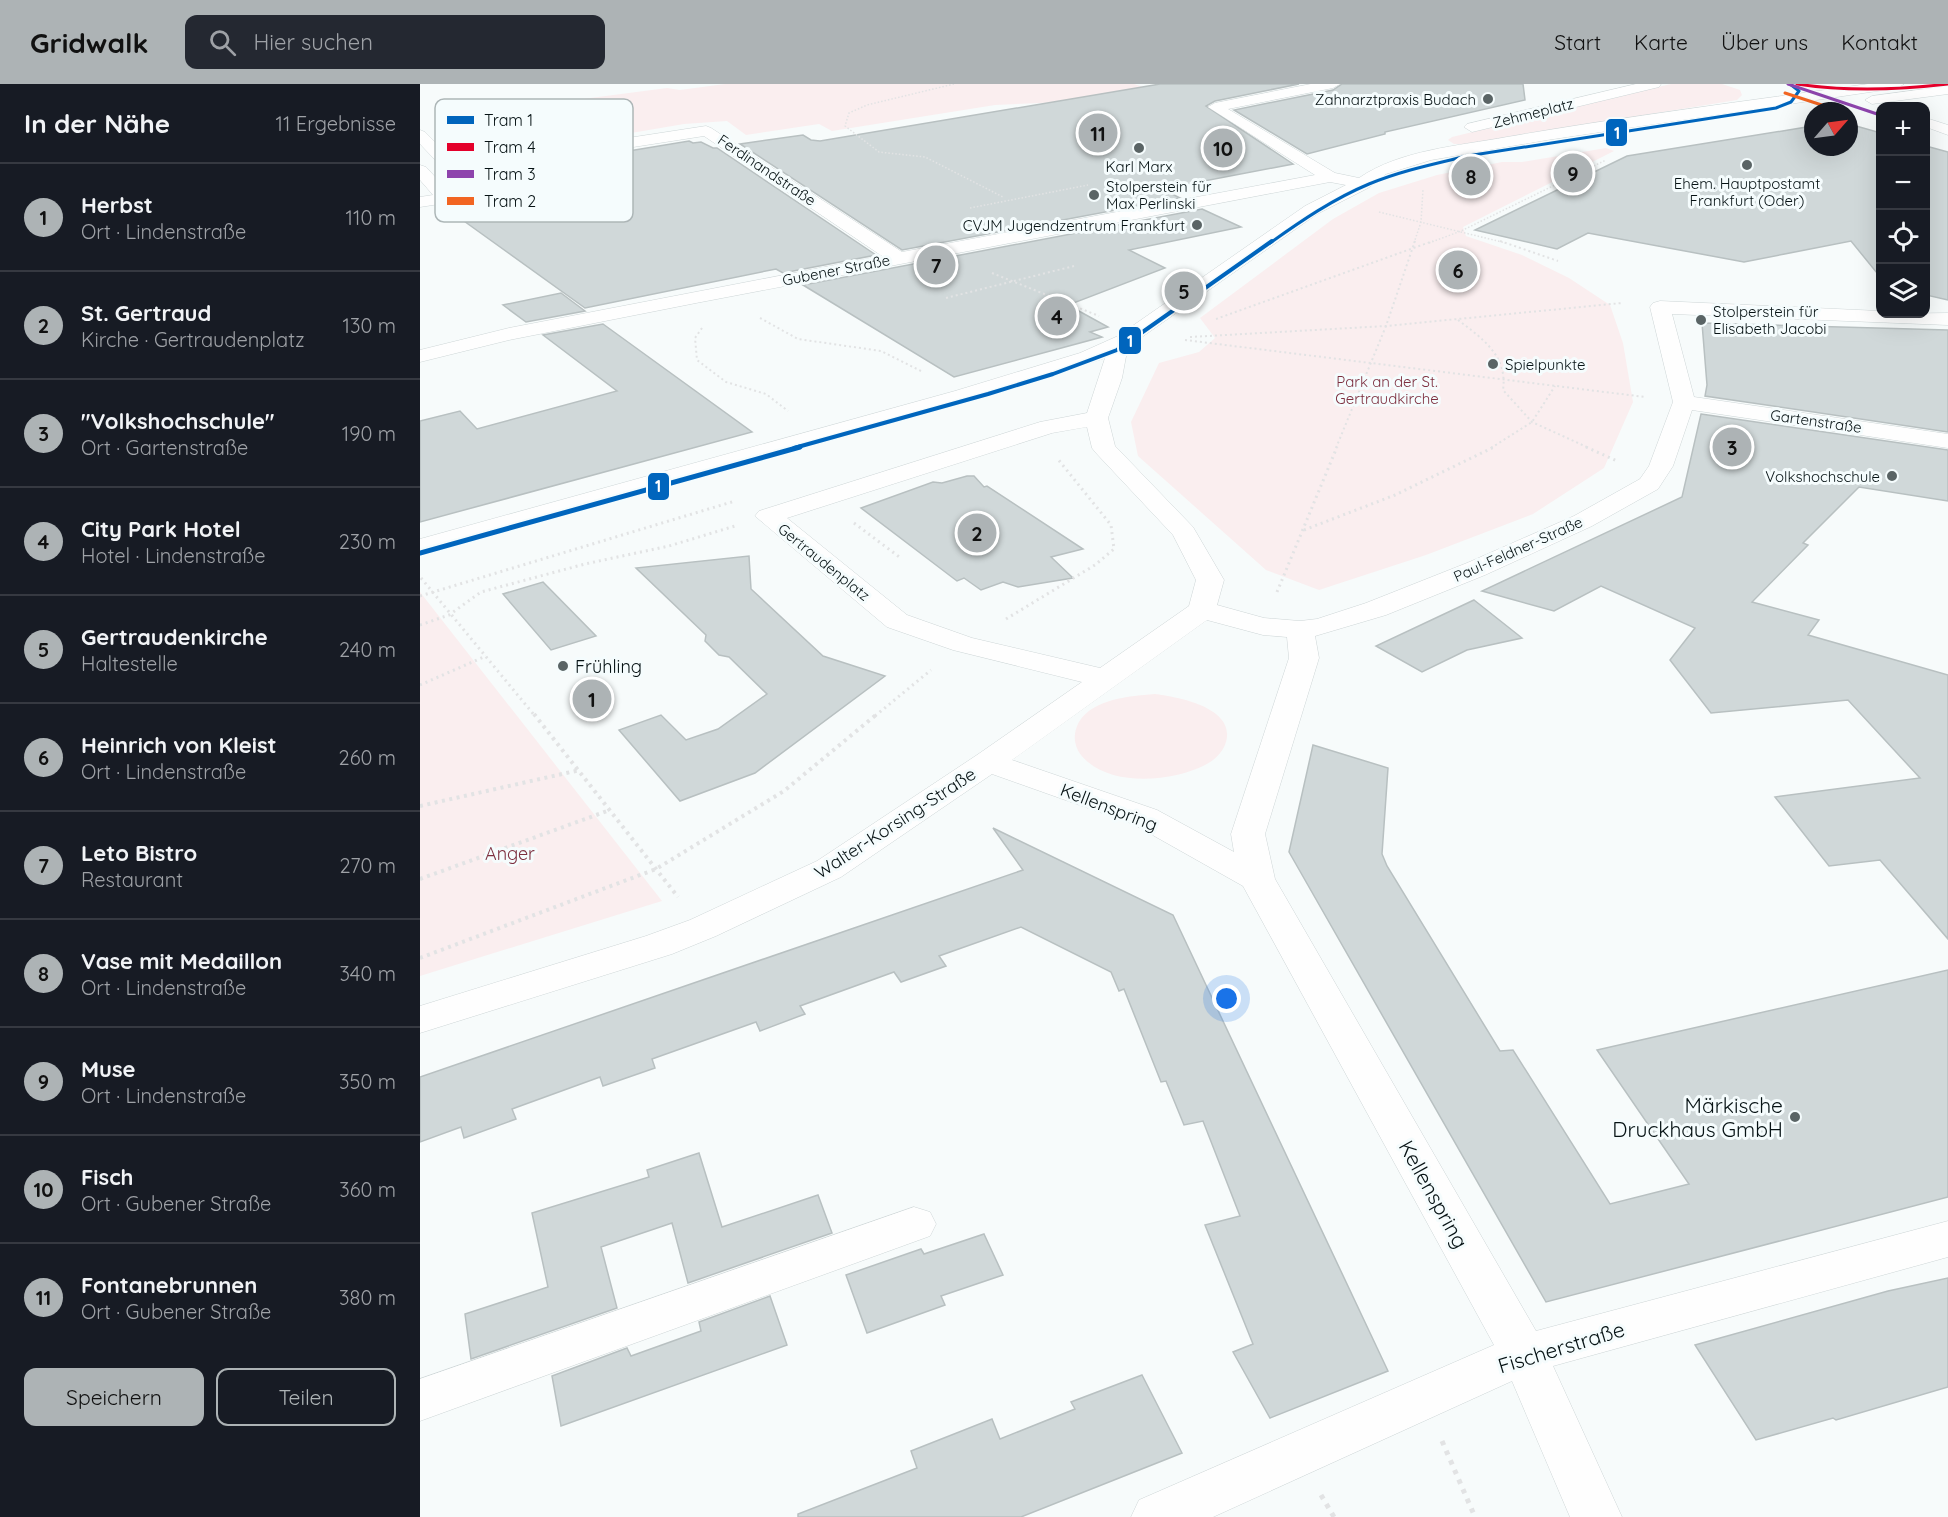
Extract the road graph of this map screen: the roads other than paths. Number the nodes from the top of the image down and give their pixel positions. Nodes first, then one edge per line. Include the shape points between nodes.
1 (1333, 84) edge
2 (1654, 84) edge
3 (1915, 85) edge
4 (1891, 87) edge
5 (1944, 88) edge
6 (1802, 90) edge
7 (1864, 95) junction
8 (1842, 100) junction
9 (1876, 104) edge
10 (1930, 123) edge
11 (1676, 129) junction
12 (1948, 130) edge
13 (1455, 131) dead end
14 (1930, 134) edge
15 (420, 135) edge
16 (1948, 140) edge
17 (633, 142) edge
18 (435, 151) edge
19 (1427, 155) junction
20 (435, 166) edge
21 (420, 169) edge
22 (1330, 177) junction
23 (1360, 185) junction
24 (435, 187) edge
25 (435, 200) edge
26 (420, 202) edge
27 (899, 259) junction
28 (1948, 319) edge
29 (1125, 340) junction
30 (420, 356) edge
31 (1684, 402) junction
32 (1097, 418) junction
33 (1948, 441) edge
34 (420, 547) edge
35 (1202, 610) junction
36 (1300, 630) junction
37 (1103, 678) junction
38 (988, 762) junction
39 (1257, 879) junction
40 (420, 1020) edge
41 (914, 1224) dead end
42 (1948, 1239) edge
43 (1524, 1354) junction
44 (420, 1400) edge
45 (1157, 1517) edge
46 (1596, 1517) edge

1 - 22 street via 1215,107
2 - 13 street, Zehmeplatz
3 - 4 street
4 - 5 street
4 - 7 street
4 - 8 street
5 - 7 street
6 - 7 street
6 - 8 street
6 - 11 street via 1795,104
6 - 19 street
7 - 8 street
7 - 9 street
8 - 11 street
10 - 12 street
11 - 19 street via 1446,164
14 - 16 street
15 - 18 street
17 - 27 street, Ferdinandstraße via 706,131 713,134
19 - 23 street
20 - 21 street, Ferdinandstraße
21 - 24 street
22 - 23 street, Gubener Straße
22 - 27 street, Gubener Straße
23 - 29 street via 1295,220
25 - 26 street
27 - 30 street, Gubener Straße via 509,334
28 - 31 street via 1660,307
29 - 32 street via 1117,350
29 - 34 street via 1060,368
31 - 33 street, Gartenstraße
31 - 36 street, Paul-Feldner-Straße via 1661,466 1649,484 1584,521 1476,569 1376,609
32 - 35 street via 1104,448 1184,532 1205,570 1210,580
32 - 37 street, Gertraudenplatz via 1048,427 768,516 897,621 963,644
35 - 36 street, Paul-Feldner-Straße via 1263,626
35 - 37 street, Walter-Korsing-Straße
36 - 39 street, Kellenspring via 1304,658 1248,834
37 - 38 street, Walter-Korsing-Straße
38 - 39 street, Kellenspring via 1145,818
38 - 40 street, Walter-Korsing-Straße via 829,869 703,928
39 - 43 street, Kellenspring
41 - 44 street
42 - 43 street, Fischerstraße
43 - 45 street, Fischerstraße
43 - 46 street, Kellenspring

